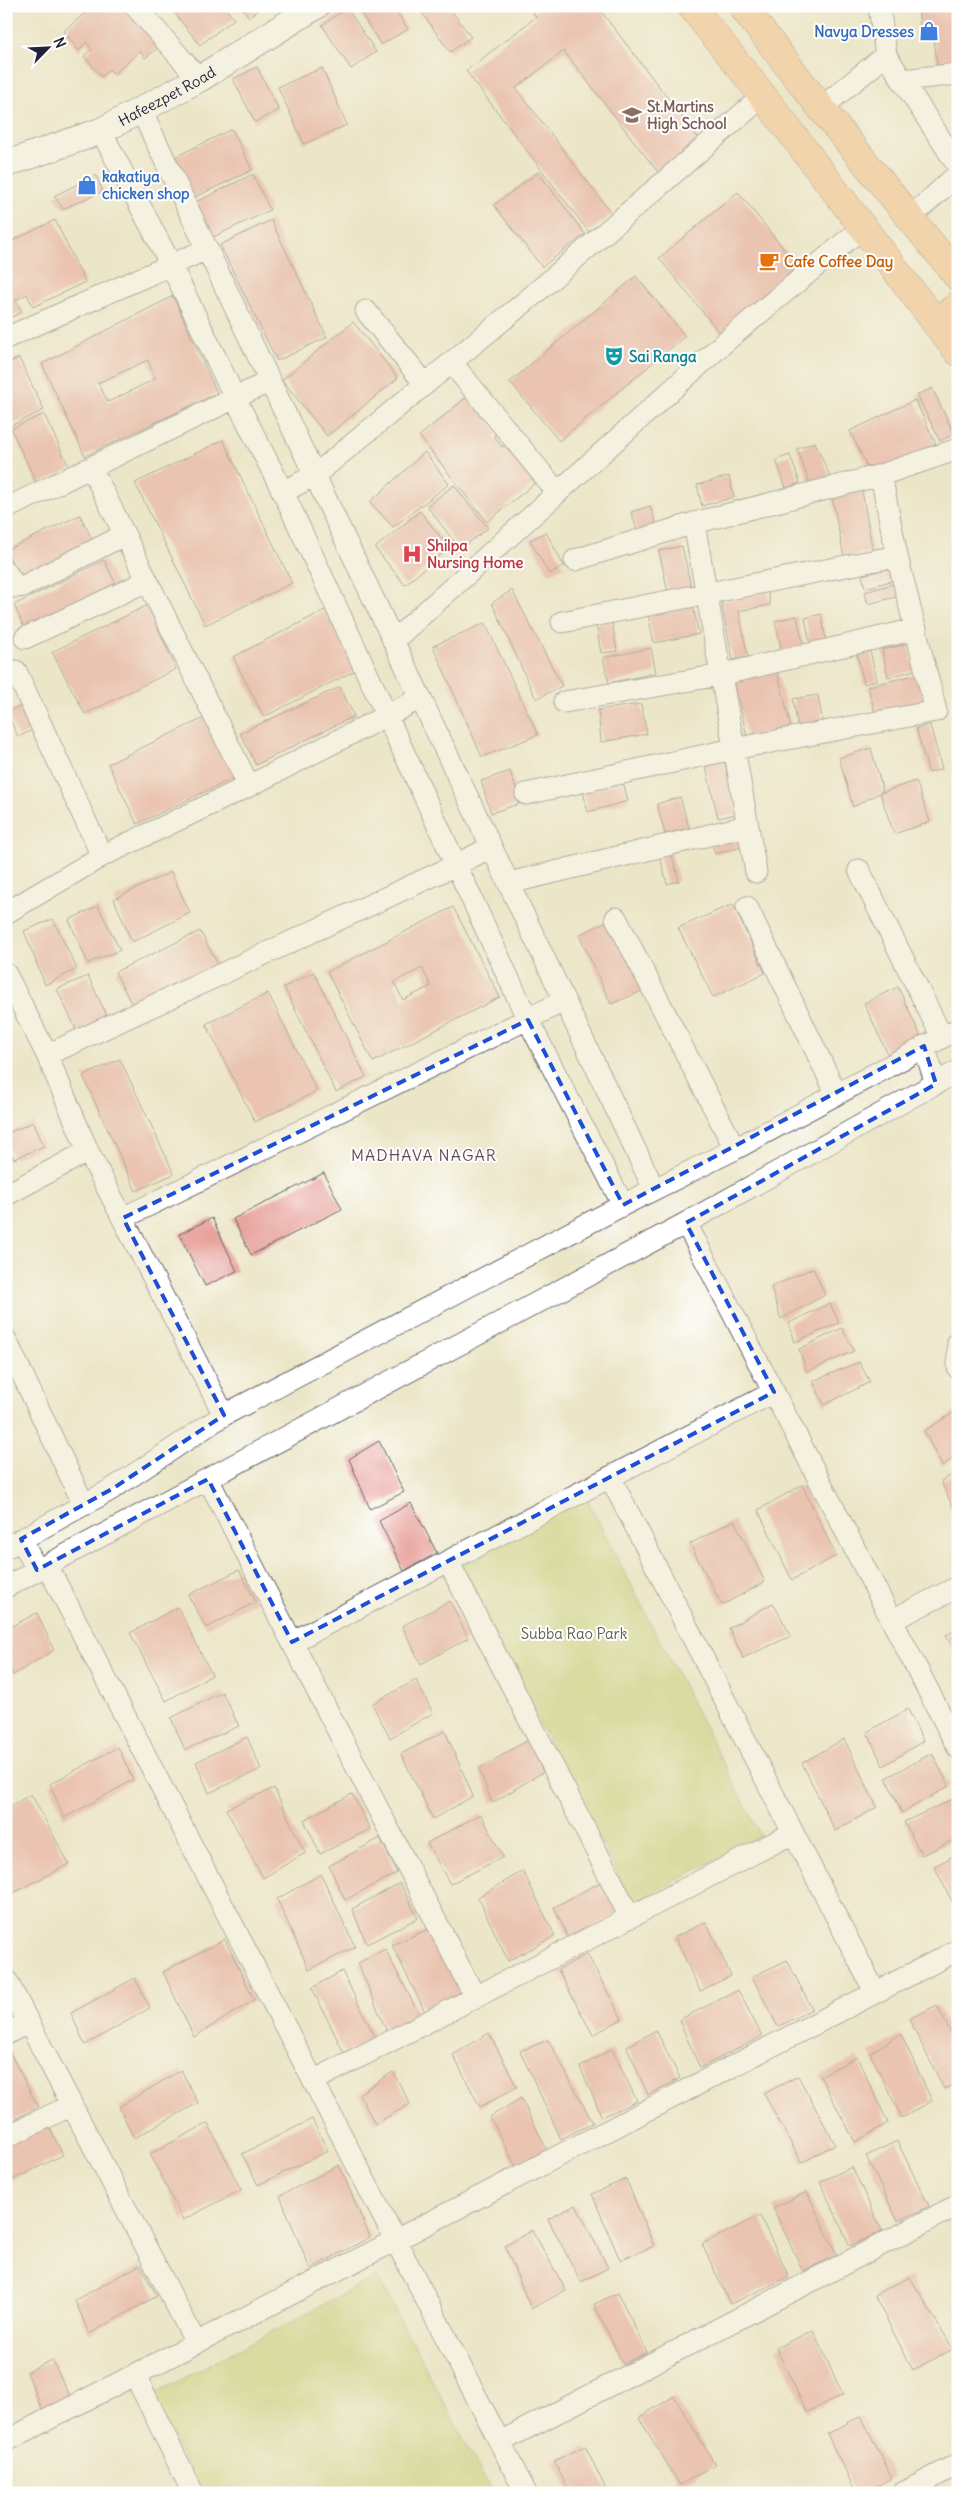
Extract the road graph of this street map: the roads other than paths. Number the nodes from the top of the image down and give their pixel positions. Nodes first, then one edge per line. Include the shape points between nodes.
1 (135, 6) edge
2 (316, 6) edge
3 (691, 6) edge
4 (742, 6) edge
5 (879, 6) edge
6 (886, 55) junction
7 (958, 74) edge
8 (199, 79) junction
9 (902, 80) junction
10 (763, 96) junction
11 (821, 108) junction
12 (141, 110) junction
13 (101, 131) junction
14 (6, 164) edge
15 (958, 166) edge
16 (958, 174) edge
17 (911, 217) junction
18 (862, 228) junction
19 (207, 249) junction
20 (171, 266) junction
21 (958, 277) edge
22 (958, 305) edge
23 (366, 312) dead end
24 (936, 324) junction
25 (6, 338) edge
26 (958, 352) edge
27 (452, 363) junction
28 (270, 382) junction
29 (425, 384) junction
30 (235, 398) junction
31 (958, 449) edge
32 (92, 469) junction
33 (881, 475) junction
34 (315, 476) junction
35 (283, 492) junction
36 (557, 492) junction
37 (11, 506) dead end
38 (694, 523) junction
39 (124, 536) junction
40 (897, 556) junction
41 (574, 560) dead end
42 (6, 572) edge
43 (147, 581) junction
44 (705, 594) junction
45 (562, 622) dead end
46 (916, 629) junction
47 (25, 638) dead end
48 (393, 640) junction
49 (16, 671) dead end
50 (720, 676) junction
51 (419, 699) junction
52 (564, 702) dead end
53 (388, 716) junction
54 (733, 749) junction
55 (250, 786) junction
56 (526, 794) dead end
57 (746, 826) junction
58 (491, 847) junction
59 (102, 856) junction
60 (456, 866) junction
61 (859, 870) dead end
62 (756, 872) dead end
63 (508, 883) junction
64 (747, 907) dead end
65 (6, 913) edge
66 (616, 918) dead end
67 (6, 974) edge
68 (564, 1001) junction
69 (528, 1020) junction
70 (941, 1037) edge
71 (47, 1055) junction
72 (958, 1071) edge
73 (936, 1084) junction
74 (836, 1093) junction
75 (736, 1149) junction
76 (88, 1151) junction
77 (654, 1189) junction
78 (6, 1195) edge
79 (623, 1205) junction
80 (123, 1218) junction
81 (686, 1223) junction
82 (6, 1340) edge
83 (958, 1342) edge
84 (958, 1368) edge
85 (774, 1392) junction
86 (224, 1415) junction
87 (610, 1478) junction
88 (208, 1479) junction
89 (84, 1505) junction
90 (14, 1544) edge
91 (448, 1561) junction
92 (42, 1568) junction
93 (6, 1587) edge
94 (958, 1587) edge
95 (892, 1620) junction
96 (292, 1642) junction
97 (958, 1748) edge
98 (793, 1833) junction
99 (630, 1917) junction
100 (958, 1950) edge
101 (6, 1979) edge
102 (876, 1992) junction
103 (475, 1997) junction
104 (29, 2022) junction
105 (6, 2034) edge
106 (313, 2081) junction
107 (72, 2105) junction
108 (6, 2137) edge
109 (958, 2205) edge
110 (395, 2240) junction
111 (196, 2343) junction
112 (135, 2375) junction
113 (6, 2441) edge
114 (500, 2442) junction
115 (958, 2464) edge
116 (193, 2493) edge
117 (526, 2493) edge
118 (903, 2493) edge

1 - 8 street
2 - 8 street, Hafeezpet Road
3 - 10 highway
4 - 11 highway
5 - 6 street
6 - 9 street
6 - 11 street
7 - 9 street
8 - 12 street, Hafeezpet Road
9 - 15 street
10 - 18 highway
10 - 27 street
11 - 17 highway
12 - 13 street, Hafeezpet Road
12 - 19 street
13 - 14 street, Hafeezpet Road
13 - 20 street
16 - 17 street
17 - 21 highway
18 - 24 highway
18 - 36 street via 726,342
19 - 20 street
19 - 28 street
20 - 25 street
20 - 30 street
22 - 24 highway
23 - 29 street
24 - 26 highway
27 - 29 street
27 - 36 street
28 - 30 street
28 - 34 street
29 - 34 street
30 - 32 street
30 - 35 street
31 - 33 street
32 - 37 street
32 - 39 street
33 - 38 street
33 - 40 street
34 - 35 street
34 - 48 street
35 - 53 street
36 - 48 street
38 - 41 street
38 - 44 street
39 - 42 street via 24,586 16,587
39 - 43 street
40 - 44 street
40 - 46 street
43 - 47 street
43 - 55 street
44 - 45 street
44 - 50 street
46 - 50 street
46 - 54 street via 936,710
48 - 51 street
49 - 59 street
50 - 52 street
50 - 54 street
51 - 53 street
51 - 58 street
53 - 55 street
53 - 60 street
54 - 56 street
54 - 57 street
55 - 59 street
57 - 62 street
57 - 63 street
58 - 60 street
58 - 63 street
59 - 65 street
60 - 69 street
60 - 71 street
61 - 70 street
63 - 68 street
64 - 74 street
66 - 75 street
67 - 71 street
68 - 69 street
68 - 77 street
69 - 79 street
69 - 80 street
70 - 73 street
70 - 74 street
71 - 76 street
72 - 73 street
73 - 81 street
74 - 75 street
75 - 77 street
76 - 78 street
76 - 80 street
77 - 79 street
79 - 86 street
80 - 86 street
81 - 85 street
81 - 88 street
82 - 89 street
83 - 84 street
85 - 87 street
85 - 95 street
86 - 89 street
87 - 91 street
87 - 98 street
88 - 92 street
88 - 96 street
89 - 90 street
90 - 92 street
91 - 96 street
91 - 99 street
92 - 93 street
92 - 106 street
94 - 95 street
95 - 97 street
96 - 103 street
98 - 99 street
98 - 102 street
99 - 103 street
100 - 102 street
101 - 104 street
102 - 110 street
103 - 106 street
104 - 105 street
104 - 107 street
106 - 110 street
107 - 108 street
107 - 111 street
109 - 114 street
110 - 111 street
110 - 114 street
111 - 112 street
112 - 113 street
112 - 116 street
114 - 117 street
115 - 118 street

